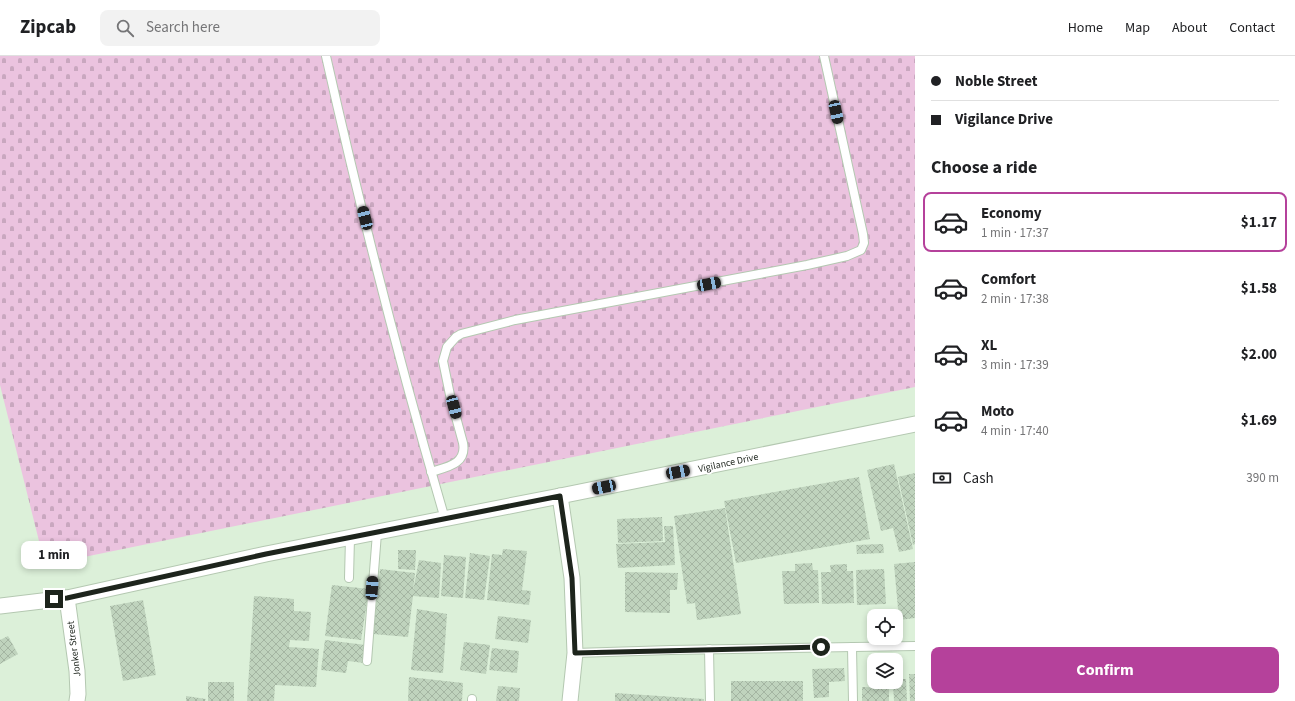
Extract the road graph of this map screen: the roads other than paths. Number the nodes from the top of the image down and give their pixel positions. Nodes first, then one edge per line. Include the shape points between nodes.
1 (326, 56) edge
2 (824, 56) edge
3 (915, 424) edge
4 (431, 472) junction
5 (560, 496) junction
6 (445, 519) junction
7 (377, 532) junction
8 (350, 538) junction
9 (349, 578) dead end
10 (67, 598) junction
11 (0, 606) edge
12 (915, 646) edge
13 (852, 647) junction
14 (709, 649) junction
15 (575, 653) junction
16 (367, 661) dead end
17 (77, 701) edge
18 (570, 701) edge
19 (710, 701) edge
20 (853, 701) edge

1 - 4 lane via 387,308
2 - 4 lane via 863,234 864,243 861,250 814,264 515,320 461,334 447,347 443,361 464,455 453,464
3 - 5 street, Vigilance Drive
4 - 6 lane
5 - 6 street, Vigilance Drive
5 - 15 street via 572,578
6 - 7 street, Vigilance Drive
7 - 8 street, Vigilance Drive
7 - 16 lane
8 - 9 lane
8 - 10 street, Vigilance Drive
10 - 11 street, Vigilance Drive
10 - 17 street, Jonker Street via 77,671
12 - 13 lane
13 - 14 lane
13 - 20 lane
14 - 15 lane
14 - 19 lane
15 - 18 street

